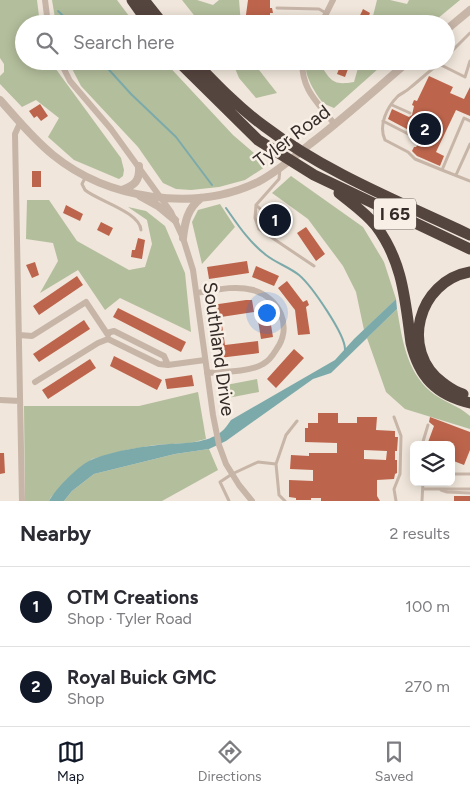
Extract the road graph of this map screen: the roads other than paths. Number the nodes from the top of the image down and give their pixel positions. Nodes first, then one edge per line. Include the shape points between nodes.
1 (45, 0) edge
2 (132, 0) edge
3 (144, 0) edge
4 (333, 0) edge
5 (277, 8) dead end
6 (470, 10) edge
7 (327, 13) joint
8 (47, 15) edge
9 (143, 15) edge
10 (156, 15) edge
11 (455, 22) edge
12 (470, 34) edge
13 (455, 48) edge
14 (470, 60) edge
15 (65, 70) edge
16 (187, 70) edge
17 (203, 70) edge
18 (303, 70) edge
19 (399, 70) edge
20 (430, 70) edge
21 (453, 70) edge
22 (0, 100) edge
23 (392, 105) junction
24 (410, 113) dead end
25 (383, 121) junction
26 (470, 121) edge
27 (20, 123) junction
28 (335, 125) junction
29 (418, 139) dead end
30 (470, 144) edge
31 (139, 166) junction
32 (280, 169) junction
33 (442, 170) junction
34 (86, 175) junction
35 (456, 175) junction
36 (317, 177) junction
37 (470, 181) edge
38 (122, 190) junction
39 (134, 193) junction
40 (161, 198) junction
41 (201, 198) junction
42 (256, 205) junction
43 (268, 216) dead end
44 (175, 220) junction
45 (141, 230) dead end
46 (470, 235) edge
47 (183, 238) junction
48 (470, 250) edge
49 (314, 266) dead end
50 (470, 272) edge
51 (196, 294) junction
52 (19, 335) junction
53 (108, 336) junction
54 (205, 360) junction
55 (207, 373) junction
56 (35, 382) dead end
57 (470, 395) edge
58 (0, 400) edge
59 (20, 400) junction
60 (470, 403) edge
61 (394, 417) dead end
62 (297, 421) dead end
63 (428, 425) dead end
64 (423, 441) edge
65 (276, 464) junction
66 (232, 474) junction
67 (455, 474) edge
68 (470, 474) edge
69 (423, 489) joint
70 (470, 491) edge
71 (22, 501) edge
72 (229, 501) edge
73 (252, 501) edge
74 (285, 501) edge
75 (396, 501) edge
76 (422, 501) edge

1 - 8 street
2 - 9 highway
3 - 10 highway
4 - 7 street
5 - 7 lane via 319,9
6 - 11 street
12 - 13 lane
14 - 21 lane via 465,77
15 - 31 street, Southland Drive via 77,91
16 - 36 highway, I 65 via 258,140
17 - 46 highway, I 65 via 264,126 324,165
18 - 28 street via 310,96
19 - 28 street, Tyler Road
20 - 23 lane via 408,91 399,95
22 - 27 street, Tyler Road
23 - 24 lane
23 - 25 lane
25 - 29 lane
25 - 33 lane via 385,140 415,159
26 - 33 lane via 464,118
27 - 34 street, Tyler Road via 54,156
27 - 52 street via 16,134
28 - 32 street, Tyler Road
30 - 35 lane
31 - 38 street via 138,180
31 - 40 street, Southland Drive
32 - 41 street, Tyler Road via 235,191
32 - 42 lane via 279,179
33 - 35 lane
34 - 38 street, Tyler Road
34 - 45 lane via 82,184 87,192 135,217
35 - 37 lane
36 - 48 highway, I 65
36 - 60 highway via 371,220 392,252 401,275 413,354 420,370 439,390
38 - 39 street, Tyler Road
39 - 40 street, Tyler Road
39 - 44 street
40 - 41 street, Tyler Road
40 - 44 street, Southland Drive
41 - 47 street via 185,220
42 - 43 lane
42 - 49 lane via 255,218 259,229
44 - 47 street, Southland Drive
47 - 51 street, Southland Drive
50 - 57 highway via 448,280 435,290 424,306 419,346 428,368 440,381 456,392
51 - 54 street, Southland Drive
51 - 55 street via 235,288 252,290 272,300 284,322 283,339 268,361 254,368
52 - 53 street via 32,336 86,302
52 - 59 street
53 - 54 street via 159,364
53 - 56 street
54 - 55 street, Southland Drive
55 - 66 street, Southland Drive via 219,445
58 - 59 street
59 - 71 street
61 - 75 lane via 401,436 400,474 394,489
62 - 65 lane via 286,435
63 - 64 lane
65 - 66 lane via 258,462
65 - 74 lane via 279,496
66 - 72 lane via 220,482
66 - 73 street, Southland Drive
67 - 68 lane
69 - 70 lane
69 - 76 lane

